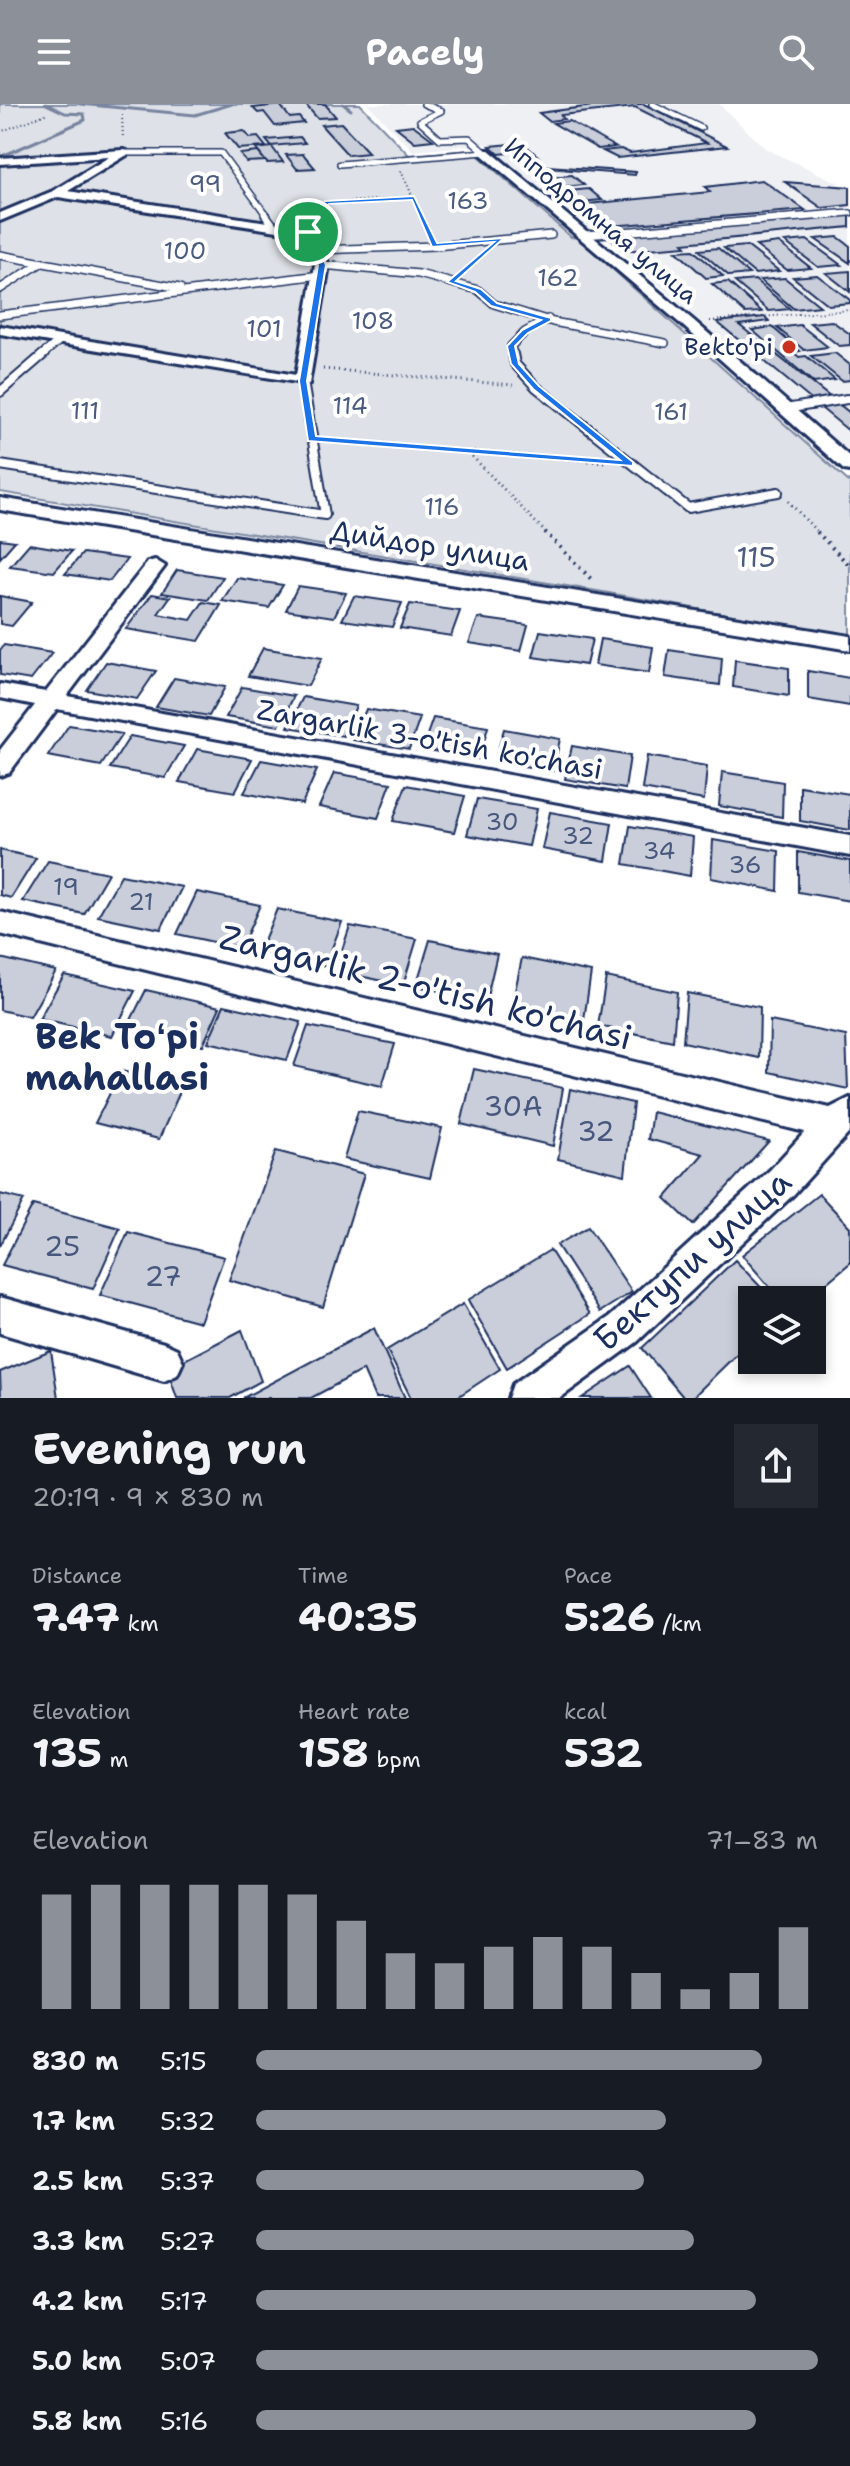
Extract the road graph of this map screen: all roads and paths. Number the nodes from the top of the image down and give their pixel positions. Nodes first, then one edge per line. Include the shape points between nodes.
1 (424, 104) edge
2 (652, 104) edge
3 (48, 113) dead end
4 (122, 113) dead end
5 (701, 128) dead end
6 (0, 132) edge
7 (485, 152) junction
8 (123, 153) junction
9 (1, 161) edge
10 (398, 163) dead end
11 (340, 164) dead end
12 (57, 193) junction
13 (414, 198) junction
14 (850, 213) edge
15 (4, 214) edge
16 (274, 226) junction
17 (308, 232) junction
18 (551, 235) dead end
19 (585, 235) junction
20 (502, 240) junction
21 (435, 246) junction
22 (315, 250) junction
23 (0, 255) edge
24 (41, 263) junction
25 (321, 270) junction
26 (451, 282) junction
27 (0, 289) edge
28 (195, 291) junction
29 (850, 310) edge
30 (0, 315) edge
31 (548, 319) junction
32 (688, 323) junction
33 (0, 330) edge
34 (60, 340) junction
35 (665, 343) dead end
36 (304, 374) junction
37 (536, 387) junction
38 (0, 392) edge
39 (849, 400) edge
40 (785, 409) junction
41 (311, 439) junction
42 (468, 451) junction
43 (630, 464) junction
44 (0, 465) edge
45 (850, 466) edge
46 (778, 492) joint
47 (0, 504) edge
48 (155, 566) dead end
49 (850, 566) edge
50 (603, 592) dead end
51 (850, 643) edge
52 (0, 691) edge
53 (51, 701) junction
54 (0, 767) edge
55 (850, 846) edge
56 (0, 923) edge
57 (842, 1118) edge
58 (0, 1315) edge
59 (164, 1362) dead end
60 (527, 1398) edge

1 - 7 lane, Ипподромная улица via 441,111 420,121 440,139 469,138
2 - 5 lane
3 - 6 path
4 - 8 path
7 - 11 lane
7 - 19 street, Ипподромная улица
8 - 9 street
8 - 12 street
8 - 16 lane via 221,153
10 - 13 path
12 - 15 street
12 - 16 street
13 - 17 path via 327,203
13 - 21 path
14 - 19 lane
16 - 17 street
17 - 22 street
18 - 20 lane
19 - 32 street, Ипподромная улица
20 - 21 lane
20 - 26 path
21 - 22 lane
22 - 25 street
23 - 24 lane
24 - 27 lane
24 - 28 lane
25 - 26 lane via 419,274
25 - 28 lane
25 - 36 street
26 - 31 lane via 478,290 494,304
28 - 30 lane
29 - 32 path
31 - 35 lane
31 - 37 lane via 511,346 515,364
32 - 40 street, Ипподромная улица
33 - 34 street
34 - 36 street
34 - 38 lane
36 - 37 path
36 - 41 lane
37 - 43 lane
39 - 40 lane
40 - 45 street, Ипподромная улица
41 - 42 path
41 - 44 lane via 325,515
42 - 43 path
42 - 50 path
43 - 46 lane via 688,508
46 - 49 path
47 - 51 street, Дийдор улица
48 - 53 street
52 - 53 street, Zargarlik 3-o'tish ko'chasi
53 - 54 street
53 - 55 street, Zargarlik 3-o'tish ko'chasi
56 - 57 street, Zargarlik 2-o'tish ko'chasi
57 - 60 street, Бектупи улица via 782,1182 624,1329
58 - 59 street

